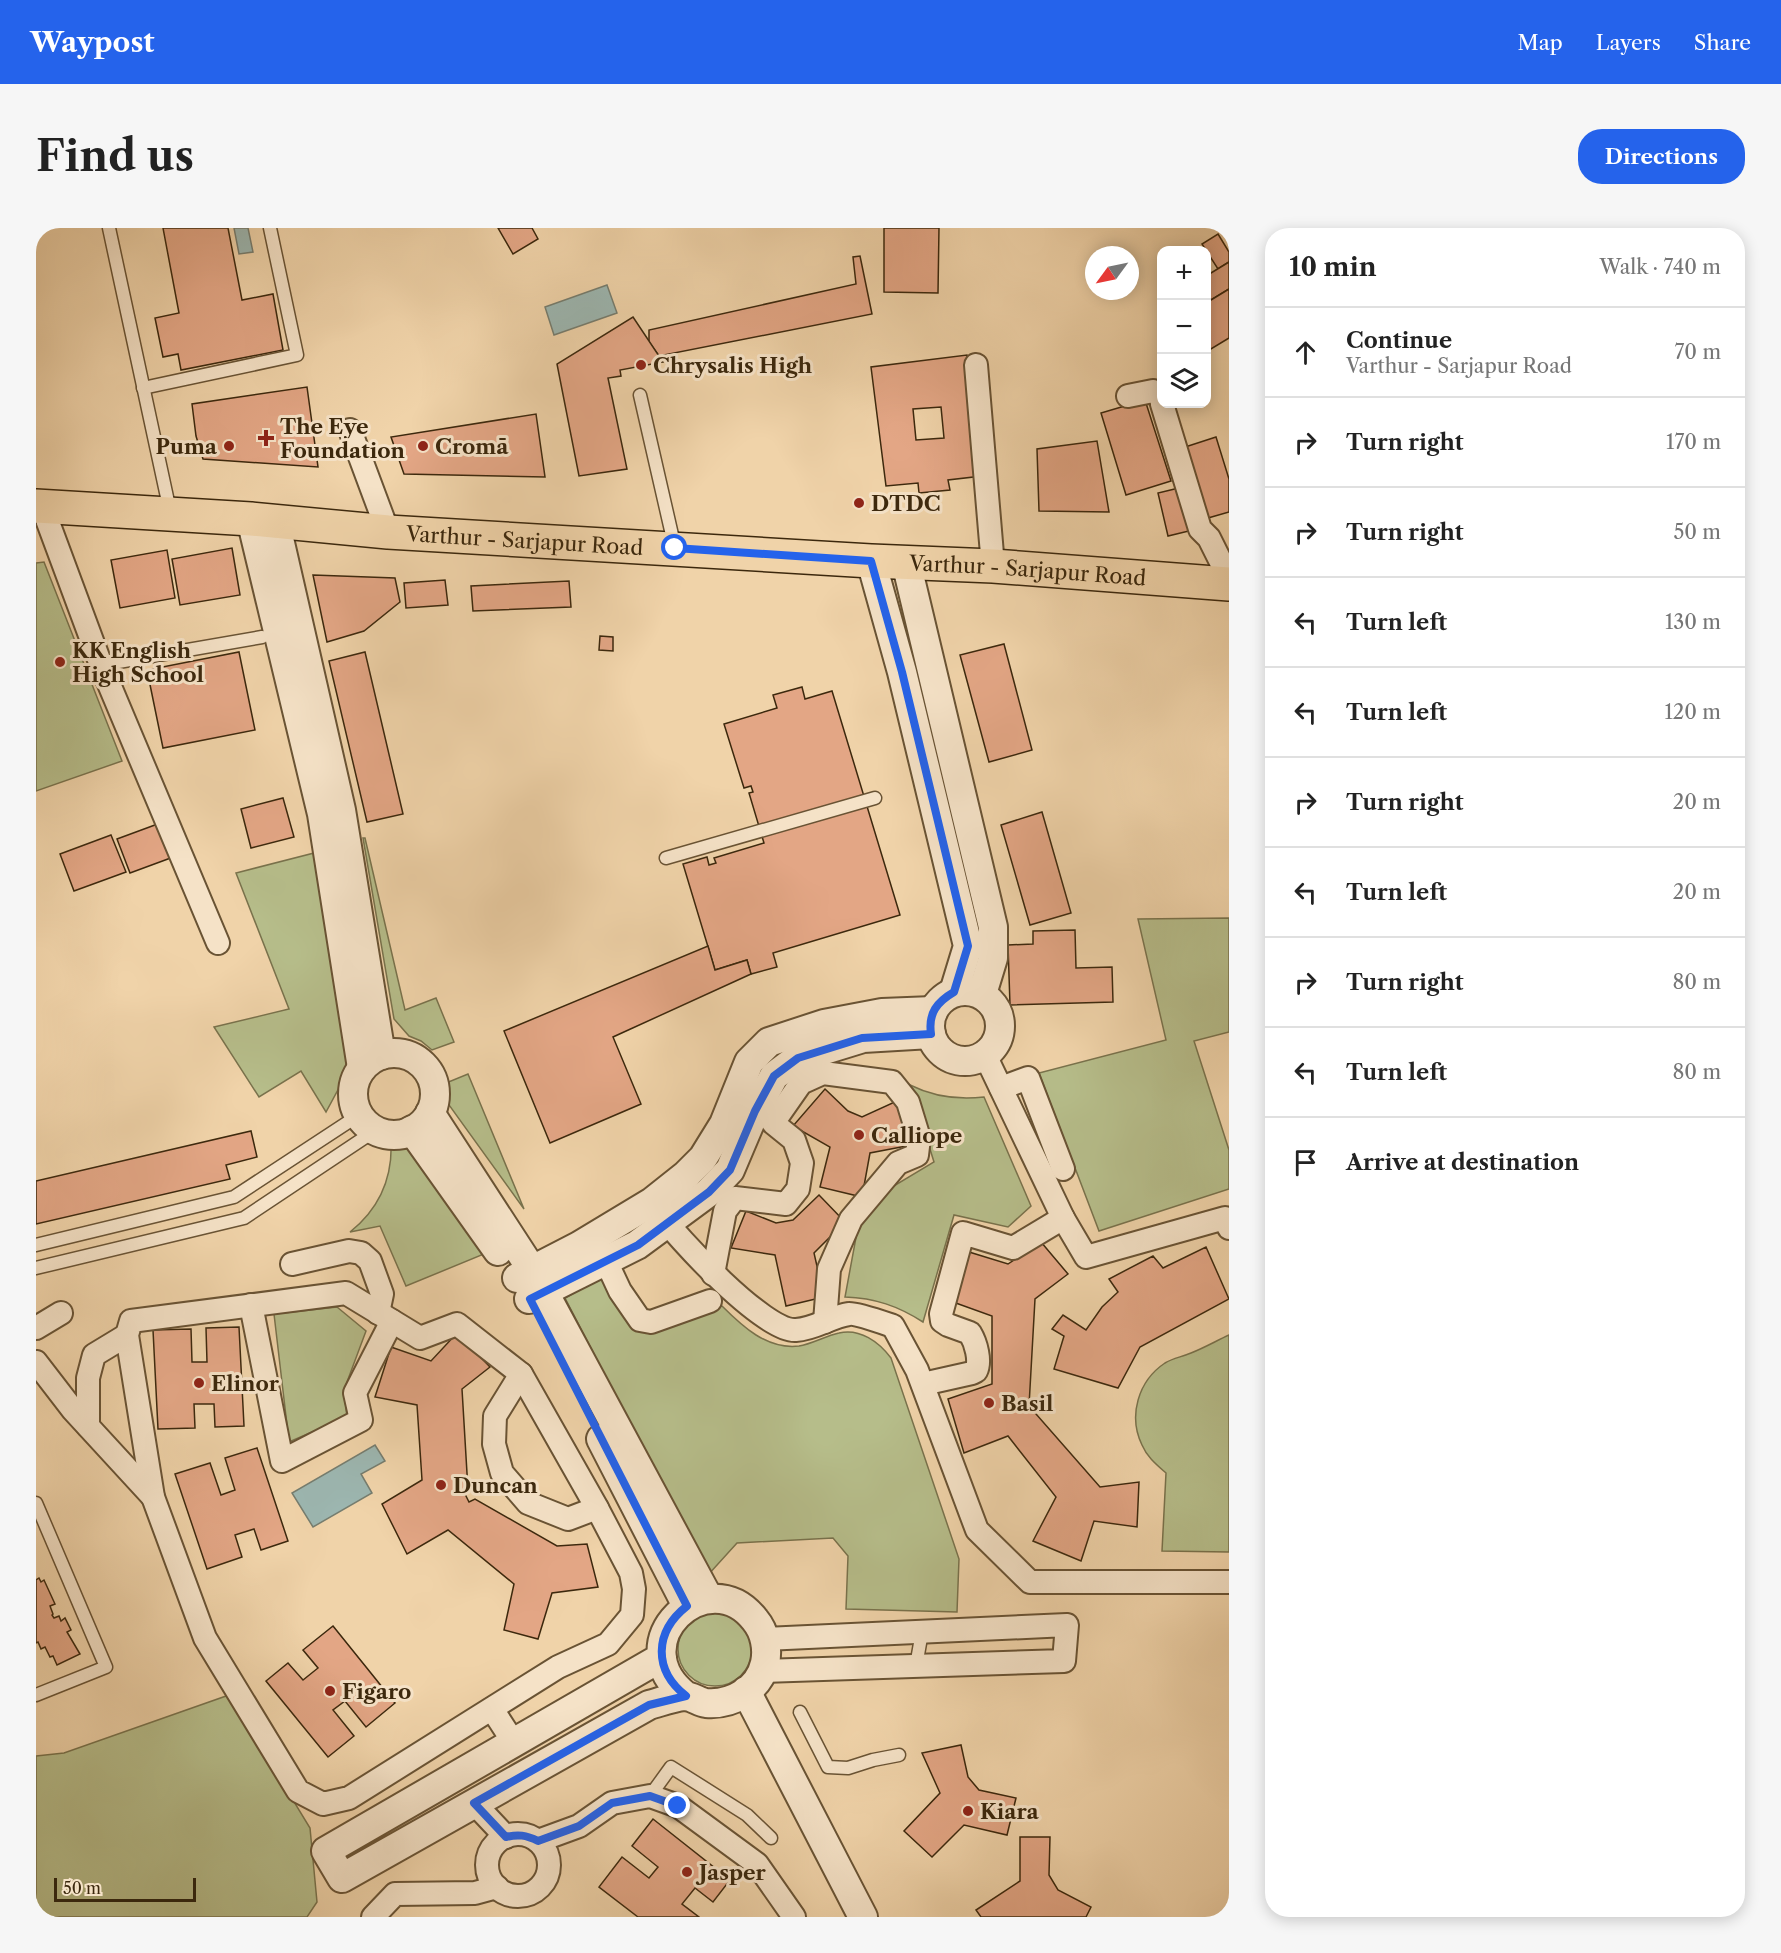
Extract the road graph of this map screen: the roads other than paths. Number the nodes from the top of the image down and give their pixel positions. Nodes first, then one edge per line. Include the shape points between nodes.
1 (109, 228) edge
2 (270, 228) edge
3 (976, 365) dead end
4 (143, 388) junction
5 (1157, 392) edge
6 (640, 394) dead end
7 (1128, 396) dead end
8 (1164, 408) edge
9 (350, 430) dead end
10 (39, 506) edge
11 (170, 514) junction
12 (263, 520) junction
13 (388, 532) junction
14 (675, 548) junction
15 (871, 561) junction
16 (906, 562) junction
17 (993, 566) junction
18 (1229, 578) edge
19 (1229, 584) edge
20 (262, 637) dead end
21 (101, 664) junction
22 (931, 667) junction
23 (902, 672) junction
24 (875, 798) dead end
25 (666, 858) dead end
26 (218, 943) dead end
27 (954, 992) junction
28 (982, 994) junction
29 (932, 1022) junction
30 (985, 1055) junction
31 (371, 1061) junction
32 (1001, 1088) junction
33 (421, 1122) junction
34 (367, 1123) junction
35 (1063, 1169) dead end
36 (660, 1213) junction
37 (1063, 1218) junction
38 (1229, 1228) edge
39 (36, 1245) edge
40 (606, 1261) junction
41 (292, 1264) dead end
42 (36, 1268) edge
43 (713, 1274) junction
44 (531, 1285) junction
45 (710, 1301) dead end
46 (251, 1305) junction
47 (61, 1313) dead end
48 (385, 1317) junction
49 (825, 1322) junction
50 (36, 1328) edge
51 (127, 1335) junction
52 (36, 1362) edge
53 (521, 1374) junction
54 (922, 1384) junction
55 (88, 1426) junction
56 (153, 1497) junction
57 (36, 1503) edge
58 (597, 1508) junction
59 (1229, 1582) edge
60 (698, 1603) junction
61 (922, 1632) junction
62 (765, 1639) junction
63 (662, 1657) junction
64 (916, 1666) junction
65 (746, 1688) junction
66 (36, 1695) edge
67 (686, 1696) junction
68 (492, 1710) junction
69 (800, 1712) dead end
70 (514, 1743) junction
71 (899, 1755) dead end
72 (650, 1796) junction
73 (474, 1803) junction
74 (395, 1811) junction
75 (506, 1837) junction
76 (771, 1838) dead end
77 (409, 1839) junction
78 (538, 1841) junction
79 (497, 1887) junction
80 (373, 1917) edge
81 (794, 1917) edge
82 (842, 1917) edge
83 (863, 1917) edge

1 - 4 lane
2 - 4 lane via 297,355
3 - 17 street
4 - 11 lane
5 - 7 street
6 - 14 lane
8 - 18 street via 1200,529 1209,538
9 - 13 street
10 - 11 main road, Varthur - Sarjapur Road
10 - 21 street
11 - 12 main road, Varthur - Sarjapur Road
12 - 13 main road, Varthur - Sarjapur Road
12 - 31 street via 341,810
13 - 14 main road, Varthur - Sarjapur Road
14 - 15 main road, Varthur - Sarjapur Road
15 - 16 main road, Varthur - Sarjapur Road
15 - 23 street
16 - 17 main road, Varthur - Sarjapur Road
16 - 22 street
17 - 19 main road, Varthur - Sarjapur Road
20 - 21 lane
21 - 26 street
22 - 23 street
22 - 28 street via 993,927 993,958
23 - 27 street via 968,946
24 - 25 lane
27 - 28 street
27 - 29 street via 941,999
28 - 30 street via 993,1004 1001,1030
29 - 30 street via 940,1051 957,1060 976,1060
29 - 36 street via 798,1058 774,1076 730,1170 709,1192
30 - 32 street
31 - 33 street via 397,1052 419,1061 427,1069 435,1090 434,1102
31 - 34 street via 355,1081 353,1092 354,1103
32 - 35 street via 1028,1078
32 - 37 street
33 - 34 street via 400,1134 388,1134
33 - 44 street
34 - 39 lane via 234,1197
34 - 42 lane via 244,1218
36 - 40 street via 638,1245
36 - 43 street
36 - 44 street via 579,1246
37 - 38 street via 1086,1257 1225,1218
37 - 54 street via 1013,1248 963,1233 941,1314 948,1325 970,1333 979,1366 972,1373
40 - 44 street
40 - 45 street via 640,1320 651,1322
41 - 48 street via 349,1251 361,1253 370,1261 382,1293
43 - 49 street via 770,1321 793,1331
43 - 49 street via 725,1211 735,1198 786,1204 798,1189 802,1163 794,1140 773,1124 801,1083 823,1073 892,1082 908,1102 919,1138 917,1155 898,1163 851,1219 829,1269
44 - 60 street
46 - 48 street via 346,1293
46 - 48 street via 282,1461 361,1420 355,1393
46 - 51 street via 131,1321
47 - 50 street
48 - 53 street via 420,1338 458,1324
49 - 54 street via 850,1313 893,1326
51 - 55 street via 94,1355 88,1378
51 - 56 street
52 - 55 street
53 - 58 street
53 - 58 street via 495,1416 494,1444 501,1473 528,1503 568,1519
54 - 59 street via 977,1530 1030,1582
55 - 56 street
56 - 68 street via 205,1638 298,1791 322,1804 349,1798
57 - 66 lane via 106,1667
58 - 68 street via 631,1573 633,1615 608,1644 558,1667
60 - 62 street via 719,1599 740,1606 756,1620
60 - 63 street via 678,1613 666,1630
61 - 62 street
61 - 64 lane
61 - 64 street via 1067,1625 1064,1661
62 - 65 street via 766,1650
63 - 67 street via 672,1683
63 - 70 street
64 - 65 street
65 - 67 street via 722,1703 703,1703
65 - 82 street
65 - 83 street
67 - 73 street via 649,1705
68 - 70 street
69 - 71 lane via 828,1767 848,1768
70 - 74 street
72 - 76 lane via 671,1767 747,1815
72 - 78 street via 612,1803 579,1826
72 - 81 street via 678,1806 757,1864
73 - 75 street
73 - 77 street
74 - 77 street
74 - 77 street via 326,1851 342,1878
75 - 78 street via 517,1834
75 - 79 street via 498,1841 489,1856 488,1873
78 - 79 street via 548,1858 548,1876 543,1884 521,1896 512,1896
79 - 80 street via 475,1893 395,1894

